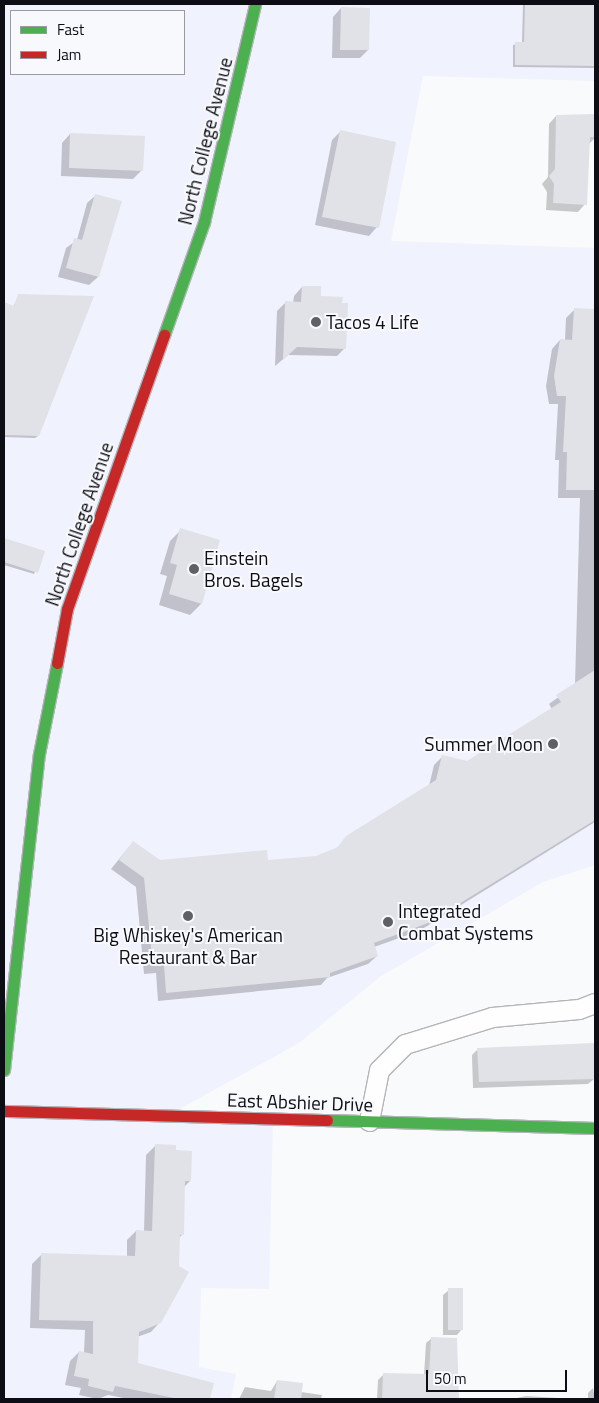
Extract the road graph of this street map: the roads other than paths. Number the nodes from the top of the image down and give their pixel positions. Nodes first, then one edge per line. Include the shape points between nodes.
1 (255, 4) edge
2 (595, 1003) edge
3 (4, 1070) edge
4 (4, 1111) edge
5 (369, 1122) junction
6 (595, 1128) edge

1 - 3 main road, North College Avenue via 204,222 67,609 39,754
2 - 5 street via 579,1009 492,1018 405,1044 379,1070
4 - 5 main road, East Abshier Drive
5 - 6 main road, East Abshier Drive

